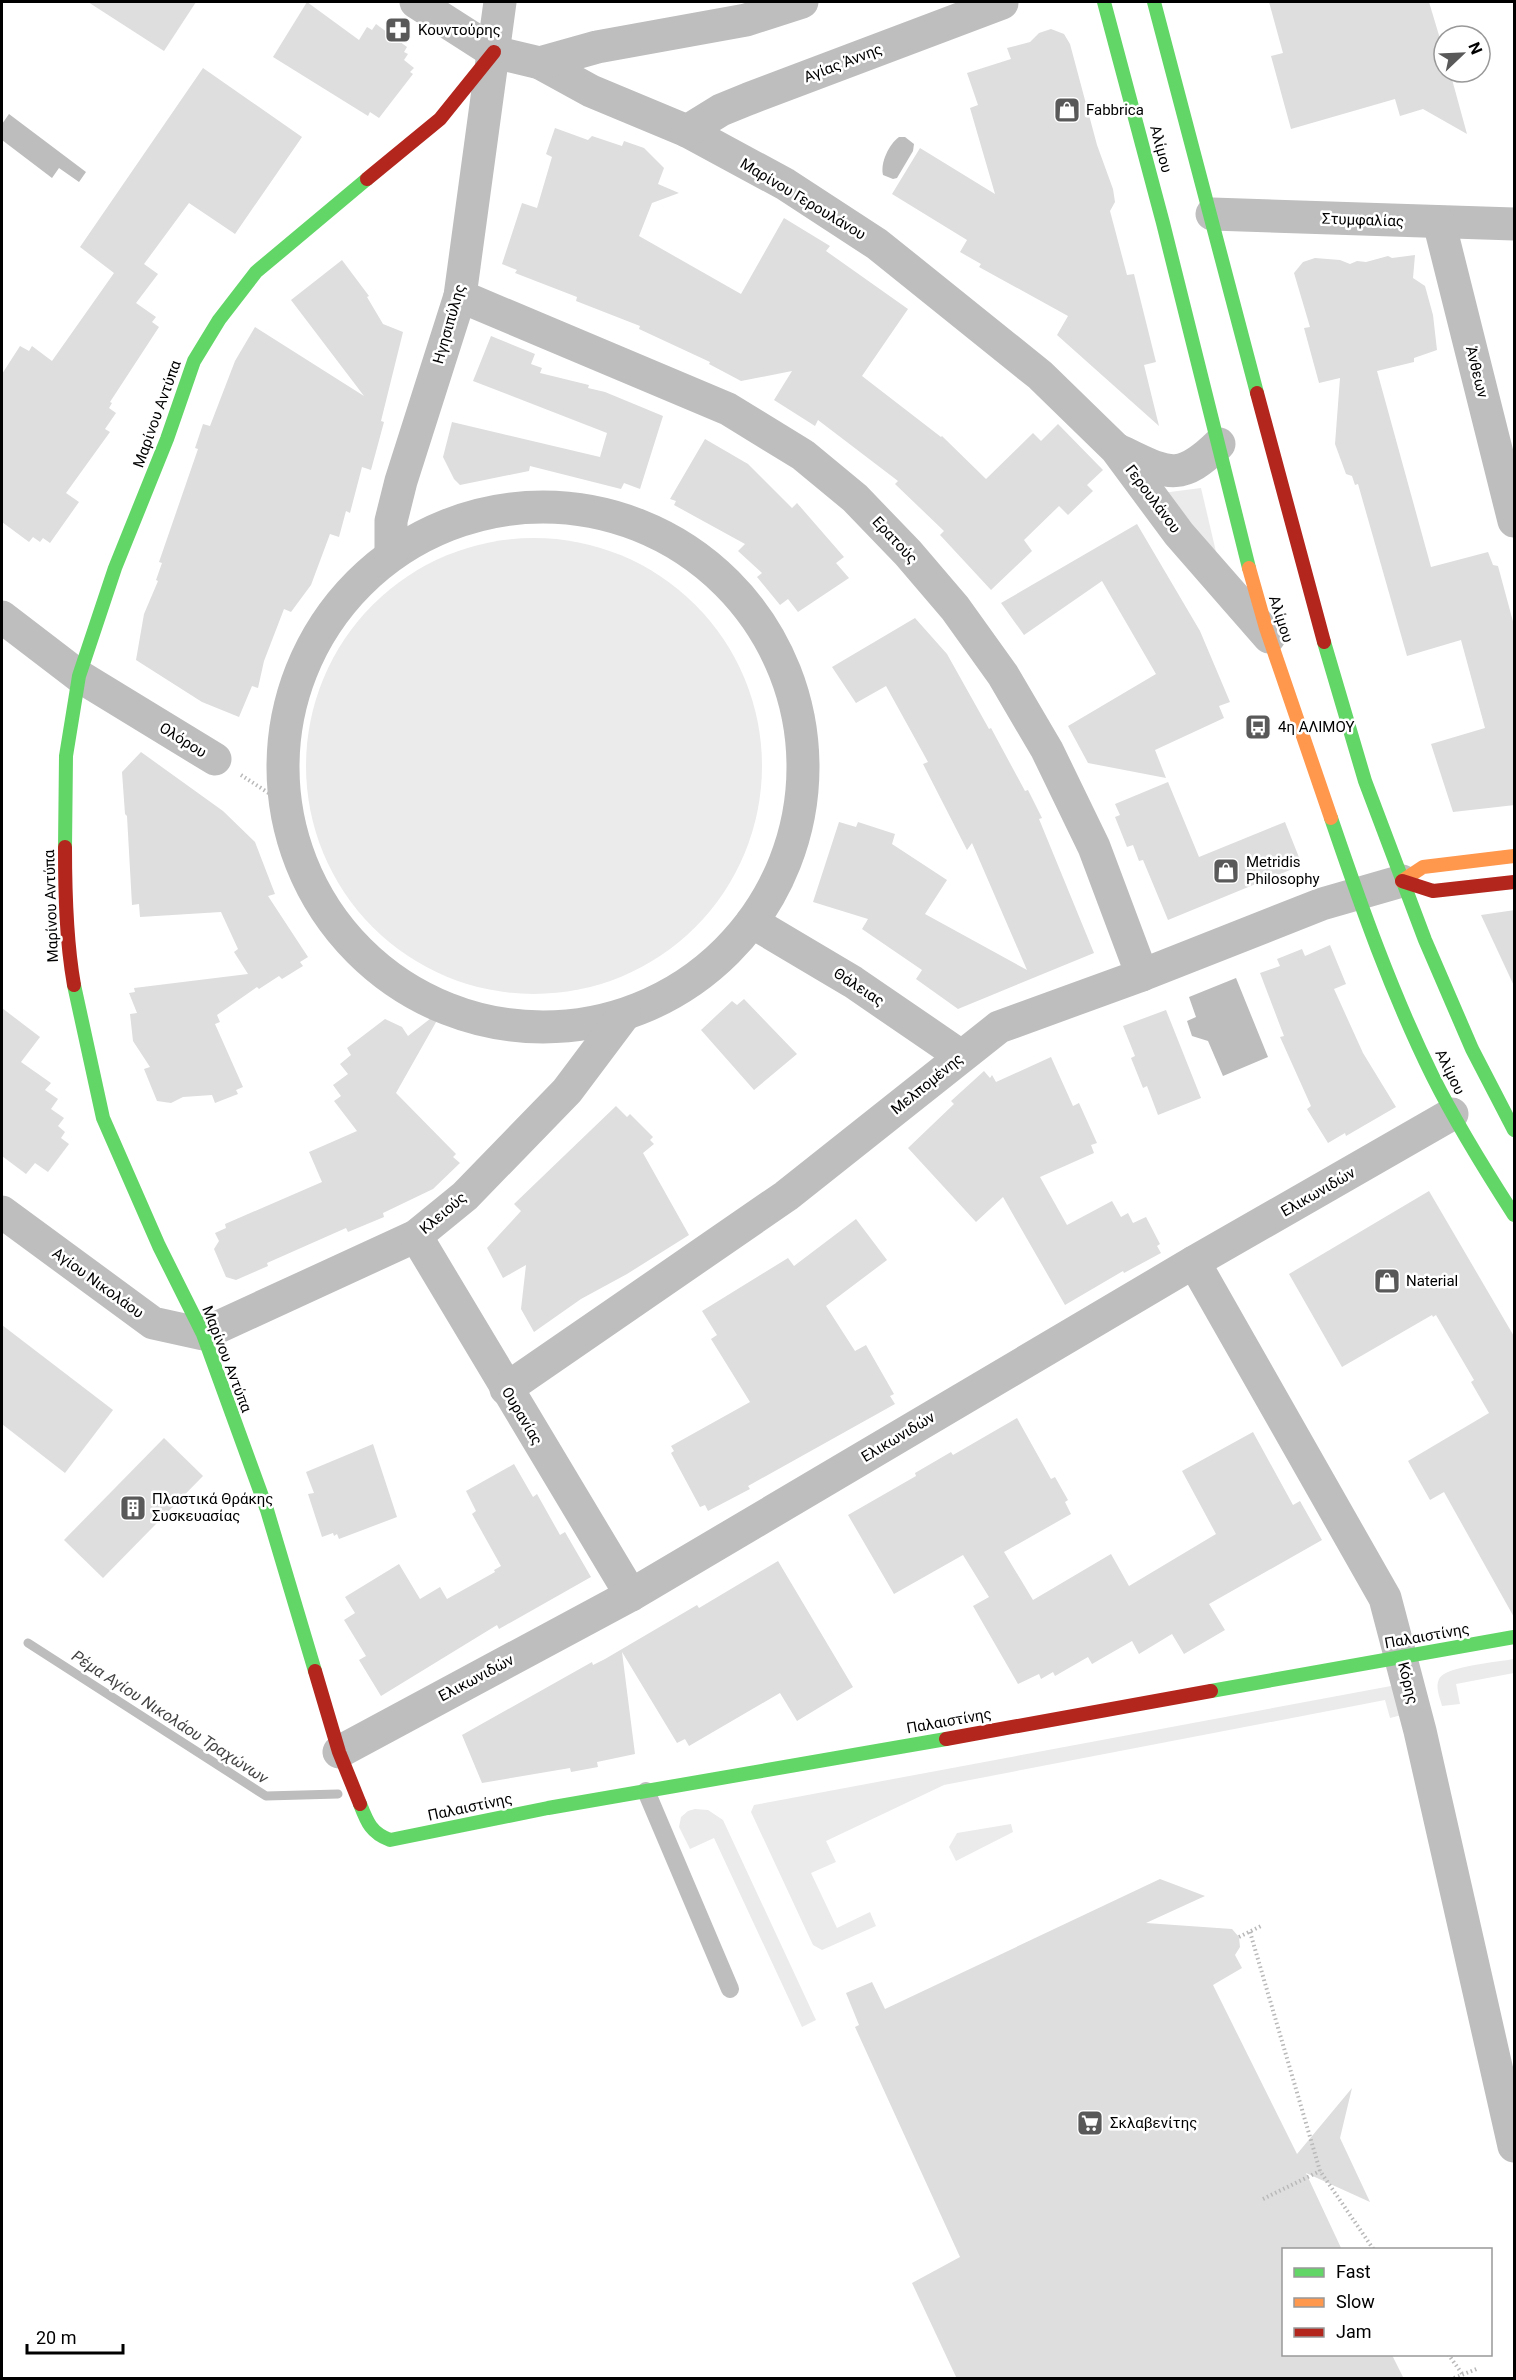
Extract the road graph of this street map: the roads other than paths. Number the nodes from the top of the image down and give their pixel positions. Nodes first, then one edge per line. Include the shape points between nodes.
1 (416, 2) edge
2 (500, 2) edge
3 (802, 2) edge
4 (1104, 2) edge
5 (1154, 2) edge
6 (1002, 3) dead end
7 (494, 52) junction
8 (540, 63) junction
9 (687, 131) junction
10 (1212, 214) junction
11 (1439, 222) junction
12 (1515, 224) edge
13 (460, 296) junction
14 (1219, 444) junction
15 (1116, 449) junction
16 (1515, 521) edge
17 (391, 555) junction
18 (2, 617) edge
19 (1269, 637) junction
20 (79, 676) junction
21 (215, 759) road end
22 (1515, 856) edge
23 (1402, 881) junction
24 (1515, 882) edge
25 (1358, 893) junction
26 (752, 922) junction
27 (1142, 975) junction
28 (624, 1015) junction
29 (962, 1056) junction
30 (1452, 1114) junction
31 (1515, 1130) edge
32 (2, 1212) edge
33 (1515, 1215) edge
34 (416, 1236) junction
35 (1194, 1262) junction
36 (203, 1334) junction
37 (506, 1389) junction
38 (631, 1595) junction
39 (1515, 1637) edge
40 (1401, 1657) junction
41 (339, 1752) junction
42 (646, 1791) junction
43 (390, 1840) joint
44 (730, 1989) dead end
45 (1515, 2146) edge

1 - 7 street, Μαρίνου Γερουλάνου
2 - 7 street, Ηγησιπύλης
3 - 8 street via 746,20 597,47
4 - 14 street, Αλίμου
5 - 10 street, Αλίμου
6 - 9 street, Αγίας Άννης via 748,99
7 - 8 street, Μαρίνου Γερουλάνου
7 - 13 street, Ηγησιπύλης
7 - 20 street, Μαρίνου Αντύπα via 440,119 256,272 219,320 194,361 115,568
8 - 9 street, Μαρίνου Γερουλάνου via 591,91
9 - 15 street, Μαρίνου Γερουλάνου via 785,184 877,244 1040,375
10 - 11 street, Στυμφαλίας
10 - 23 street, Αλίμου via 1330,669
11 - 12 street, Στυμφαλίας
11 - 16 street, Άνθεων
13 - 17 street, Ηγησιπύλης via 401,481 392,521
13 - 27 street, Ερατούς via 728,409 803,455 855,498 948,600 1004,675 1047,750 1094,848
14 - 15 street, Γερουλάνου via 1201,462 1173,472
14 - 19 street, Αλίμου
15 - 19 street, Γερουλάνου via 1179,534
17 - 26 street via 440,527 494,511 551,506 607,514 660,534 708,564 747,605 777,653 796,706 803,763 798,819 781,873
17 - 28 street via 340,604 320,633 292,699 285,734 286,805 297,849 315,891 340,928 371,961 407,988 448,1009 491,1022 536,1027 569,1026
18 - 20 street, Ολόρου
19 - 25 street, Αλίμου
20 - 21 street, Ολόρου
20 - 36 street, Μαρίνου Αντύπα via 66,756 65,890 69,959 78,1015 103,1118
22 - 23 street via 1423,867
23 - 24 street via 1433,891
23 - 25 street, Μελπομένης
23 - 31 street, Αλίμου via 1472,1049
25 - 27 street, Μελπομένης
25 - 30 street, Αλίμου via 1405,1016
26 - 28 street via 696,978
26 - 29 street, Θάλειας via 853,982
27 - 29 street, Μελπομένης via 999,1027
28 - 34 street, Κλειούς via 567,1091 465,1196
29 - 37 street, Μελπομένης via 786,1196
30 - 33 street, Αλίμου
30 - 35 street, Ελικωνιδών
32 - 36 street, Αγίου Νικολάου via 153,1323
34 - 36 street, Κλειούς
34 - 37 street, Ουρανίας
35 - 38 street, Ελικωνιδών
35 - 40 street, Κόρης via 1385,1598
36 - 41 street, Μαρίνου Αντύπα via 267,1510
37 - 38 street, Ουρανίας
38 - 41 street, Ελικωνιδών
39 - 40 street, Παλαιστίνης
40 - 42 street, Παλαιστίνης
40 - 45 street, Κόρης
41 - 43 street, Μαρίνου Αντύπα via 369,1827
42 - 43 street, Παλαιστίνης
42 - 44 lane

